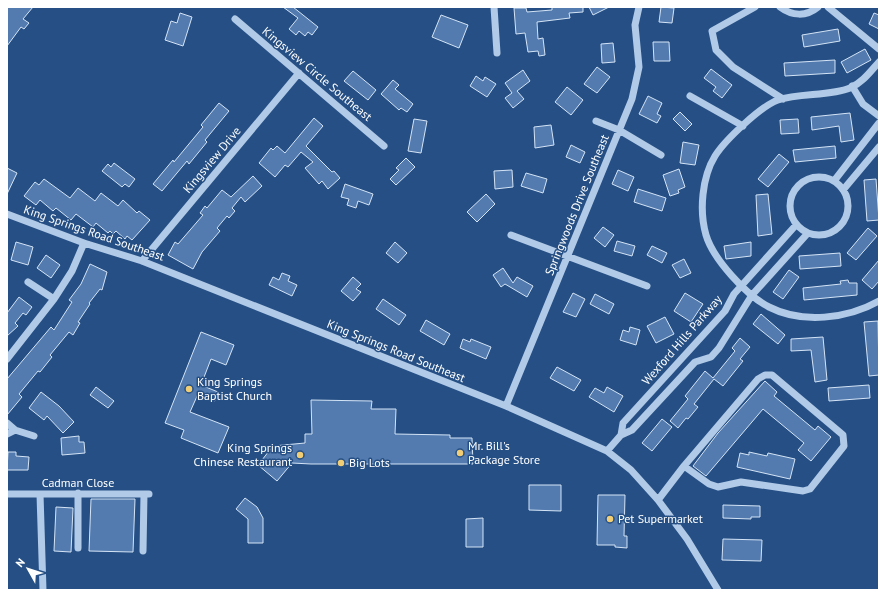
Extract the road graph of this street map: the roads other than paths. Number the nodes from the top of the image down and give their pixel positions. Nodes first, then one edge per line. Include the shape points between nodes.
1 (494, 7) edge
2 (639, 7) edge
3 (755, 7) edge
4 (780, 7) edge
5 (818, 7) edge
6 (828, 7) edge
7 (235, 19) dead end
8 (879, 49) edge
9 (497, 53) dead end
10 (879, 62) edge
11 (299, 73) junction
12 (852, 86) junction
13 (690, 96) dead end
14 (783, 99) junction
15 (879, 116) edge
16 (596, 121) dead end
17 (879, 123) edge
18 (743, 126) junction
19 (619, 130) junction
20 (384, 146) dead end
21 (879, 147) edge
22 (661, 155) dead end
23 (834, 181) junction
24 (844, 190) junction
25 (7, 214) edge
26 (796, 225) junction
27 (808, 234) junction
28 (511, 235) dead end
29 (84, 243) junction
30 (568, 256) junction
31 (142, 261) junction
32 (28, 282) dead end
33 (647, 286) dead end
34 (741, 286) junction
35 (752, 295) junction
36 (54, 299) junction
37 (879, 301) edge
38 (7, 359) edge
39 (660, 382) junction
40 (669, 390) junction
41 (506, 406) junction
42 (7, 423) edge
43 (15, 430) junction
44 (7, 434) edge
45 (621, 435) junction
46 (34, 436) dead end
47 (607, 451) junction
48 (684, 466) junction
49 (78, 493) junction
50 (7, 494) edge
51 (40, 494) junction
52 (658, 500) junction
53 (78, 548) dead end
54 (143, 551) dead end
55 (42, 590) edge
56 (718, 590) edge

1 - 9 street
2 - 19 street, Springwoods Drive Southeast via 635,25 639,67 632,99
3 - 14 street via 712,31 716,50 733,67
4 - 5 street via 786,12 805,14
6 - 8 street
7 - 11 street, Kingsview Circle Southeast
10 - 12 street via 864,79
11 - 20 street, Kingsview Circle Southeast
11 - 31 street, Kingsview Drive
12 - 14 street
12 - 15 street via 864,104
13 - 18 street
14 - 18 street via 777,100 756,114
16 - 19 street
17 - 23 street
18 - 34 street via 715,156 707,175 702,204 706,236 718,259
19 - 22 street
19 - 30 street, Springwoods Drive Southeast
21 - 24 street
23 - 24 street
23 - 26 street via 823,177 811,178 797,187 790,203 790,214
24 - 27 street via 848,200 848,211 844,221 828,234
25 - 29 street, King Springs Road Southeast
26 - 27 street
26 - 34 street, Wexford Hills Parkway
27 - 35 street, Wexford Hills Parkway
28 - 30 street
29 - 31 street, King Springs Road Southeast
29 - 36 street via 72,271
30 - 33 street
30 - 41 street, Springwoods Drive Southeast
31 - 41 street, King Springs Road Southeast
32 - 36 street
34 - 35 street
34 - 39 street, Wexford Hills Parkway via 725,311
35 - 37 street via 768,307 798,317 854,313
35 - 40 street, Wexford Hills Parkway via 719,348 711,357 695,362
36 - 38 street
39 - 40 street
39 - 45 street, Wexford Hills Parkway via 623,423
40 - 45 street, Wexford Hills Parkway via 632,430
41 - 47 street, King Springs Road Southeast
42 - 43 street
43 - 44 street
43 - 46 street
45 - 47 street, Wexford Hills Parkway
47 - 52 street, King Springs Road Southeast via 631,470
48 - 48 street via 704,481 718,487 741,482 803,491 810,489 844,446 845,441 842,435 794,392 772,376 765,375 758,379
48 - 52 street
49 - 51 street, Cadman Close
49 - 53 street
49 - 54 street, Cadman Close via 146,494
50 - 51 street, Cadman Close
51 - 55 street
52 - 56 street, King Springs Road Southeast via 687,539

